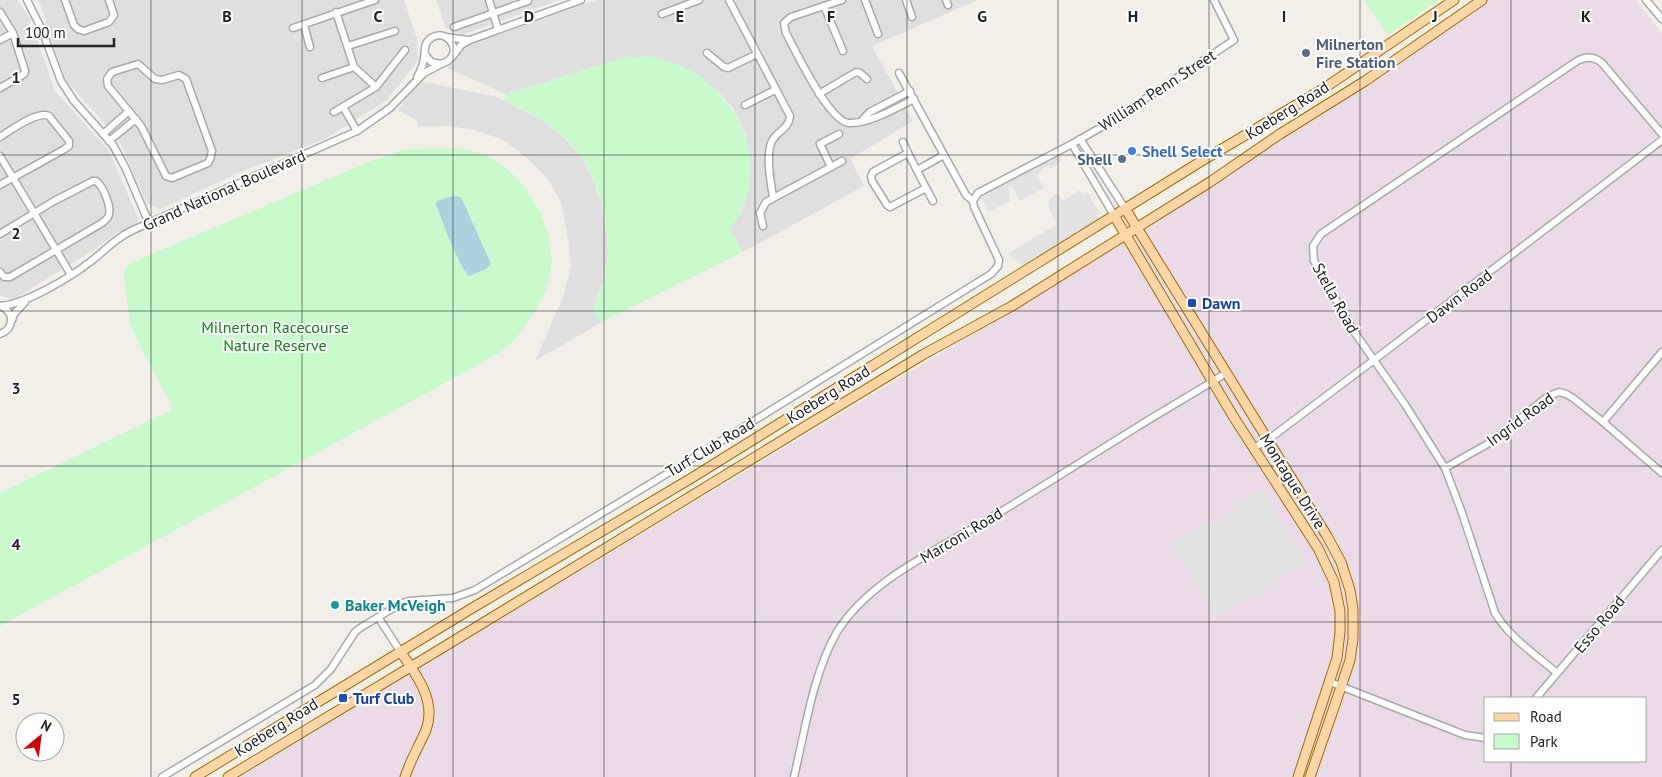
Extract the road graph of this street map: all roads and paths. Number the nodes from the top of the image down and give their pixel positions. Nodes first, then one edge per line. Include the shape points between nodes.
1 (27, 0) edge
2 (65, 0) edge
3 (109, 0) edge
4 (375, 0) edge
5 (489, 0) edge
6 (581, 0) edge
7 (729, 0) edge
8 (842, 0) edge
9 (865, 0) edge
10 (906, 0) edge
11 (1214, 0) edge
12 (1454, 0) edge
13 (1482, 0) edge
14 (1646, 0) edge
15 (528, 1) edge
16 (696, 1) edge
17 (824, 6) junction
18 (0, 12) edge
19 (336, 12) junction
20 (493, 13) junction
21 (662, 14) dead end
22 (912, 17) dead end
23 (1662, 19) edge
24 (304, 25) junction
25 (454, 27) dead end
26 (293, 28) dead end
27 (498, 29) junction
28 (395, 31) dead end
29 (13, 33) junction
30 (878, 34) dead end
31 (445, 37) junction
32 (0, 40) edge
33 (470, 40) junction
34 (348, 46) junction
35 (310, 47) dead end
36 (405, 50) dead end
37 (843, 51) dead end
38 (707, 53) dead end
39 (425, 54) junction
40 (757, 54) junction
41 (453, 56) junction
42 (441, 64) junction
43 (354, 67) junction
44 (899, 73) dead end
45 (322, 78) dead end
46 (416, 79) junction
47 (867, 79) dead end
48 (0, 88) edge
49 (376, 88) junction
50 (775, 90) junction
51 (910, 91) junction
52 (819, 94) junction
53 (914, 100) junction
54 (745, 105) dead end
55 (345, 106) junction
56 (129, 111) junction
57 (334, 112) dead end
58 (136, 119) junction
59 (862, 120) junction
60 (358, 130) junction
61 (103, 134) junction
62 (839, 134) dead end
63 (1662, 134) edge
64 (0, 137) edge
65 (1080, 139) junction
66 (1662, 140) edge
67 (110, 142) junction
68 (902, 142) dead end
69 (1072, 144) junction
70 (908, 153) junction
71 (944, 155) junction
72 (0, 156) edge
73 (842, 160) dead end
74 (830, 167) junction
75 (917, 170) junction
76 (13, 178) junction
77 (0, 185) edge
78 (926, 188) junction
79 (773, 197) junction
80 (933, 201) dead end
81 (973, 201) junction
82 (1126, 210) junction
83 (34, 214) junction
84 (1115, 217) junction
85 (149, 223) junction
86 (763, 226) dead end
87 (1137, 228) junction
88 (0, 234) edge
89 (1125, 235) junction
90 (56, 250) junction
91 (0, 272) edge
92 (71, 275) junction
93 (28, 299) junction
94 (0, 306) edge
95 (12, 321) junction
96 (0, 334) edge
97 (1662, 352) edge
98 (1374, 360) junction
99 (1226, 373) junction
100 (1212, 382) junction
101 (1603, 422) junction
102 (1267, 440) junction
103 (1254, 448) junction
104 (1445, 468) junction
105 (1662, 473) edge
106 (1662, 550) edge
107 (378, 617) junction
108 (400, 651) junction
109 (411, 667) junction
110 (1557, 673) junction
111 (1330, 682) junction
112 (1341, 687) junction
113 (1537, 697) edge
114 (1484, 738) edge
115 (162, 777) edge
116 (195, 777) edge
117 (228, 777) edge
118 (405, 777) edge
119 (794, 777) edge
120 (1298, 777) edge
121 (1310, 777) edge

1 - 61 street via 61,81
2 - 3 street via 74,24 78,30 84,30 112,19 114,15
4 - 19 street
5 - 20 street
6 - 27 street
7 - 40 street
8 - 17 street
9 - 30 street
10 - 22 street
11 - 65 street, William Penn Street via 1234,40
12 - 82 main road, Koeberg Road via 1323,89
13 - 87 main road, Koeberg Road
14 - 23 street
15 - 20 street
16 - 21 street
17 - 37 street
17 - 52 street via 790,17 784,23 786,33
18 - 29 street
19 - 24 street
19 - 34 street
20 - 25 street
20 - 27 street
24 - 26 street
24 - 35 street
27 - 33 street
28 - 34 street
29 - 32 street
29 - 48 street via 25,71
31 - 33 street
31 - 39 street via 431,38 425,45
31 - 41 street via 452,43
33 - 41 street
34 - 43 street
36 - 49 street
38 - 40 street via 728,68
39 - 42 street via 431,62
39 - 46 street, Grand National Boulevard
40 - 50 street
41 - 42 street
42 - 46 street, Grand National Boulevard
43 - 45 street
43 - 49 street
44 - 51 street
46 - 60 street, Grand National Boulevard via 394,104
47 - 52 street via 856,72
49 - 55 street
50 - 54 street
50 - 79 street via 790,119 773,140 769,151
51 - 53 street
51 - 59 street via 870,112
52 - 59 street via 842,121
53 - 59 street via 875,118
53 - 71 street
55 - 57 street
55 - 60 street
56 - 58 street
56 - 58 street via 108,86 107,79 112,72 138,64 155,79 182,76 189,85 212,151 208,163 168,177
56 - 61 street
58 - 67 street
60 - 85 street, Grand National Boulevard
61 - 67 street
62 - 74 street via 820,144
63 - 98 street, Stella Road via 1602,63 1585,57 1321,234 1313,246 1314,261
64 - 76 street via 35,116 46,114 70,141 64,150
65 - 69 street, William Penn Street
65 - 82 street
66 - 98 street, Dawn Road
67 - 85 street via 125,167
68 - 70 street
69 - 81 street via 978,193
69 - 84 street
70 - 75 street
70 - 78 street via 873,172 872,181 890,207
71 - 75 street
71 - 81 street via 966,195
72 - 76 street
73 - 74 street
74 - 79 street
75 - 78 street
76 - 77 street
76 - 83 street
78 - 80 street
79 - 86 street via 760,213
81 - 107 street, Turf Club Road via 999,260 991,274 475,590 453,598 409,601
82 - 84 main road, Koeberg Road
82 - 87 main road, Montague Drive
83 - 88 street
83 - 90 street
83 - 90 street via 93,181 100,183 108,200 108,218
84 - 89 main road, Montague Drive
84 - 108 main road, Koeberg Road via 690,480
85 - 92 street, Grand National Boulevard via 121,236
87 - 89 main road, Koeberg Road
87 - 99 main road, Montague Drive
89 - 100 main road, Montague Drive
89 - 109 main road, Koeberg Road
90 - 91 street via 10,277 4,277
90 - 92 street
92 - 93 street, Grand National Boulevard
93 - 94 street, Grand National Boulevard
93 - 95 street, Grand National Boulevard
94 - 95 street via 8,310
95 - 96 street, Grand National Boulevard via 9,329
97 - 101 street
98 - 102 street, Dawn Road
98 - 104 street, Stella Road
99 - 100 street, Marconi Road
99 - 102 main road, Montague Drive
100 - 103 main road, Montague Drive
100 - 119 street, Marconi Road via 889,578 869,594 837,632 828,652 816,682
101 - 104 street, Ingrid Road via 1566,394 1553,393 1490,442
101 - 105 street, Ingrid Road
102 - 103 street, Dawn Road
102 - 112 main road, Montague Drive via 1332,545 1345,573 1354,609 1353,639
103 - 111 main road, Montague Drive via 1318,548 1334,582 1340,632
104 - 110 street, Stella Road via 1495,612 1514,636
106 - 110 street, Esso Road
107 - 108 street
107 - 115 street, Turf Club Road via 355,632 331,669 315,685
108 - 109 main road
108 - 116 main road, Koeberg Road
109 - 117 main road, Koeberg Road
109 - 118 main road via 426,694 429,713 427,726
110 - 113 street, Esso Road
111 - 112 street
111 - 120 main road, Montague Drive
112 - 114 street via 1465,735
112 - 121 main road, Montague Drive

